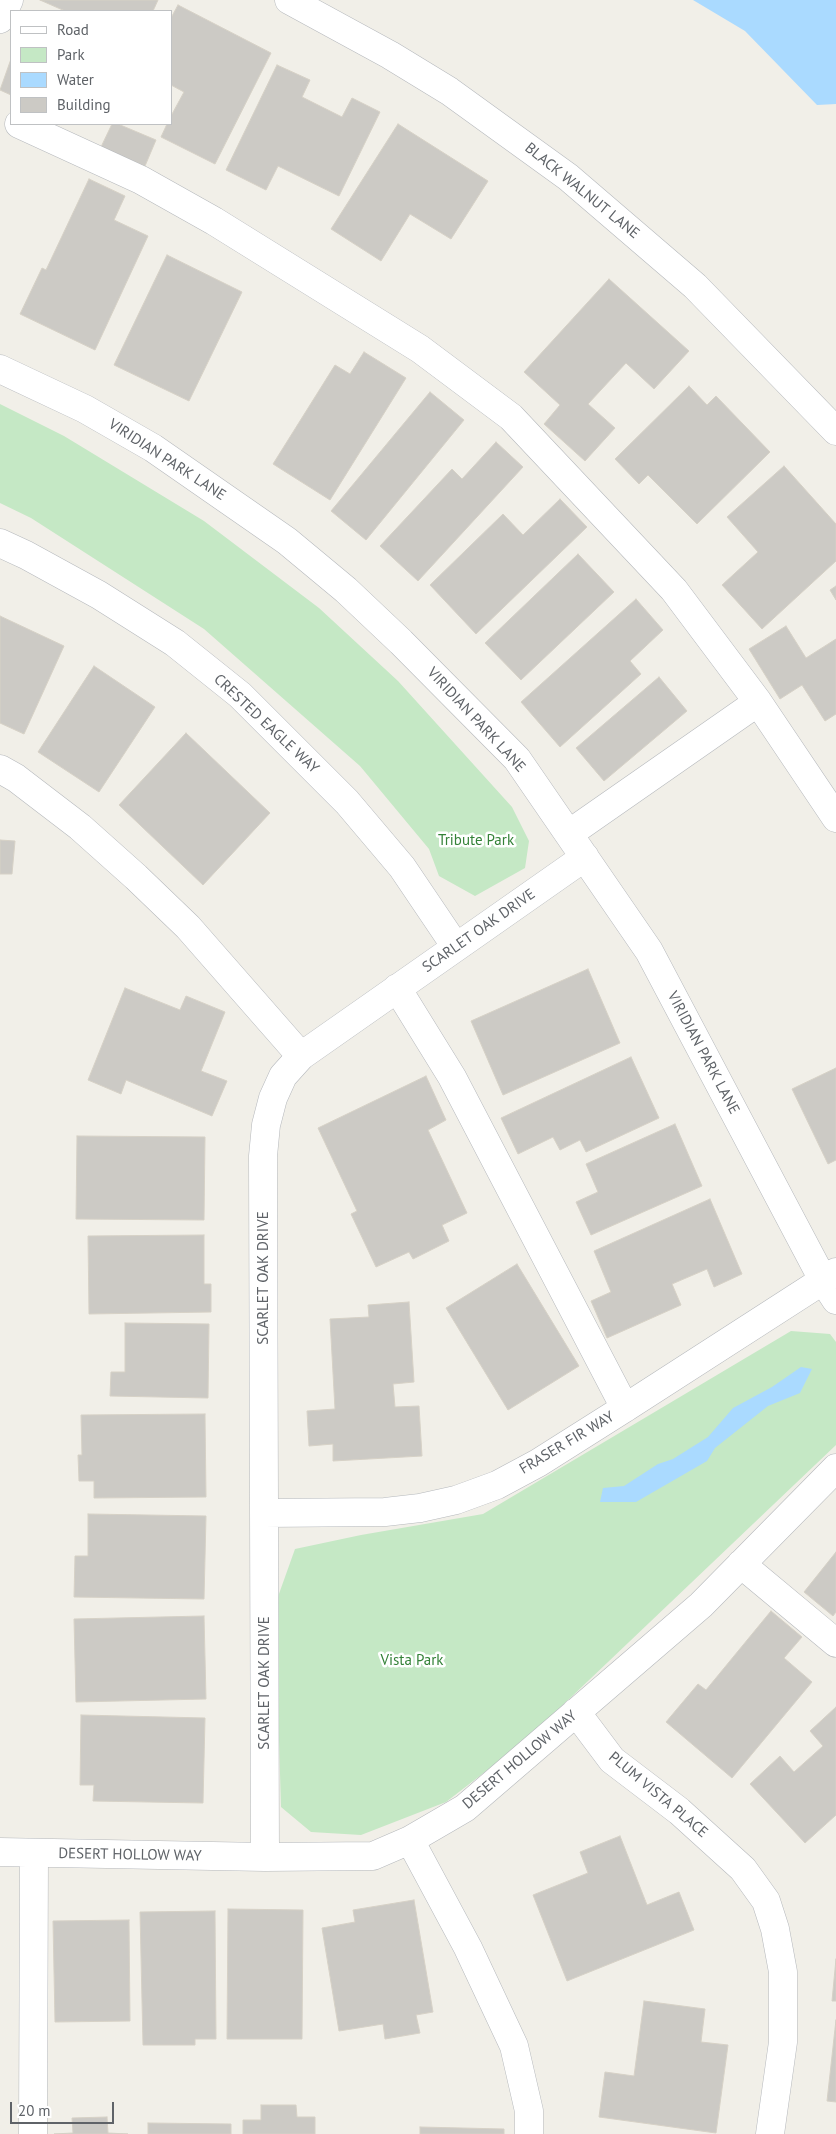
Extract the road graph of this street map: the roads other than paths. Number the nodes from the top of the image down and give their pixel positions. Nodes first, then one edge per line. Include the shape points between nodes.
1 (9, 0) edge
2 (289, 0) edge
3 (0, 18) edge
4 (21, 125) edge
5 (0, 369) edge
6 (836, 431) edge
7 (0, 543) edge
8 (758, 702) junction
9 (0, 769) edge
10 (836, 818) edge
11 (570, 833) junction
12 (585, 857) junction
13 (456, 947) junction
14 (397, 988) junction
15 (301, 1056) junction
16 (832, 1284) edge
17 (625, 1408) junction
18 (836, 1468) edge
19 (264, 1513) junction
20 (741, 1564) junction
21 (836, 1643) edge
22 (576, 1712) junction
23 (410, 1840) junction
24 (0, 1852) edge
25 (34, 1853) junction
26 (265, 1858) junction
27 (32, 2134) edge
28 (529, 2134) edge
29 (770, 2134) edge

1 - 3 street
2 - 6 street, BLACK WALNUT LANE via 449,91 568,177 695,286
4 - 8 street via 141,180 214,221 420,349 511,417 674,590
5 - 11 street, VIRIDIAN PARK LANE via 85,409 153,448 287,542 346,590 511,753
7 - 13 street, CRESTED EAGLE WAY via 99,595 168,639 240,695 378,838 402,867
8 - 10 street
8 - 11 street
9 - 15 street via 80,827 188,927
11 - 12 street, VIRIDIAN PARK LANE
12 - 13 street, SCARLET OAK DRIVE
12 - 16 street, VIRIDIAN PARK LANE via 649,951
13 - 14 street, SCARLET OAK DRIVE
14 - 15 street, SCARLET OAK DRIVE
14 - 17 street via 452,1077
15 - 19 street, SCARLET OAK DRIVE via 283,1076 273,1098 263,1156
16 - 17 street, FRASER FIR WAY
17 - 19 street, FRASER FIR WAY via 538,1463 497,1485 456,1500 385,1512
18 - 20 street, DESERT HOLLOW WAY
19 - 26 street, SCARLET OAK DRIVE
20 - 21 street
20 - 22 street, DESERT HOLLOW WAY via 701,1605
22 - 23 street, DESERT HOLLOW WAY via 465,1808
22 - 29 street, PLUM VISTA PLACE via 612,1760 679,1811 736,1862 766,1902 775,1928 783,1972 783,2042
23 - 26 street, DESERT HOLLOW WAY via 373,1856
23 - 28 street via 468,1948 514,2046 530,2111
24 - 25 street, DESERT HOLLOW WAY
25 - 26 street, DESERT HOLLOW WAY
25 - 27 street

